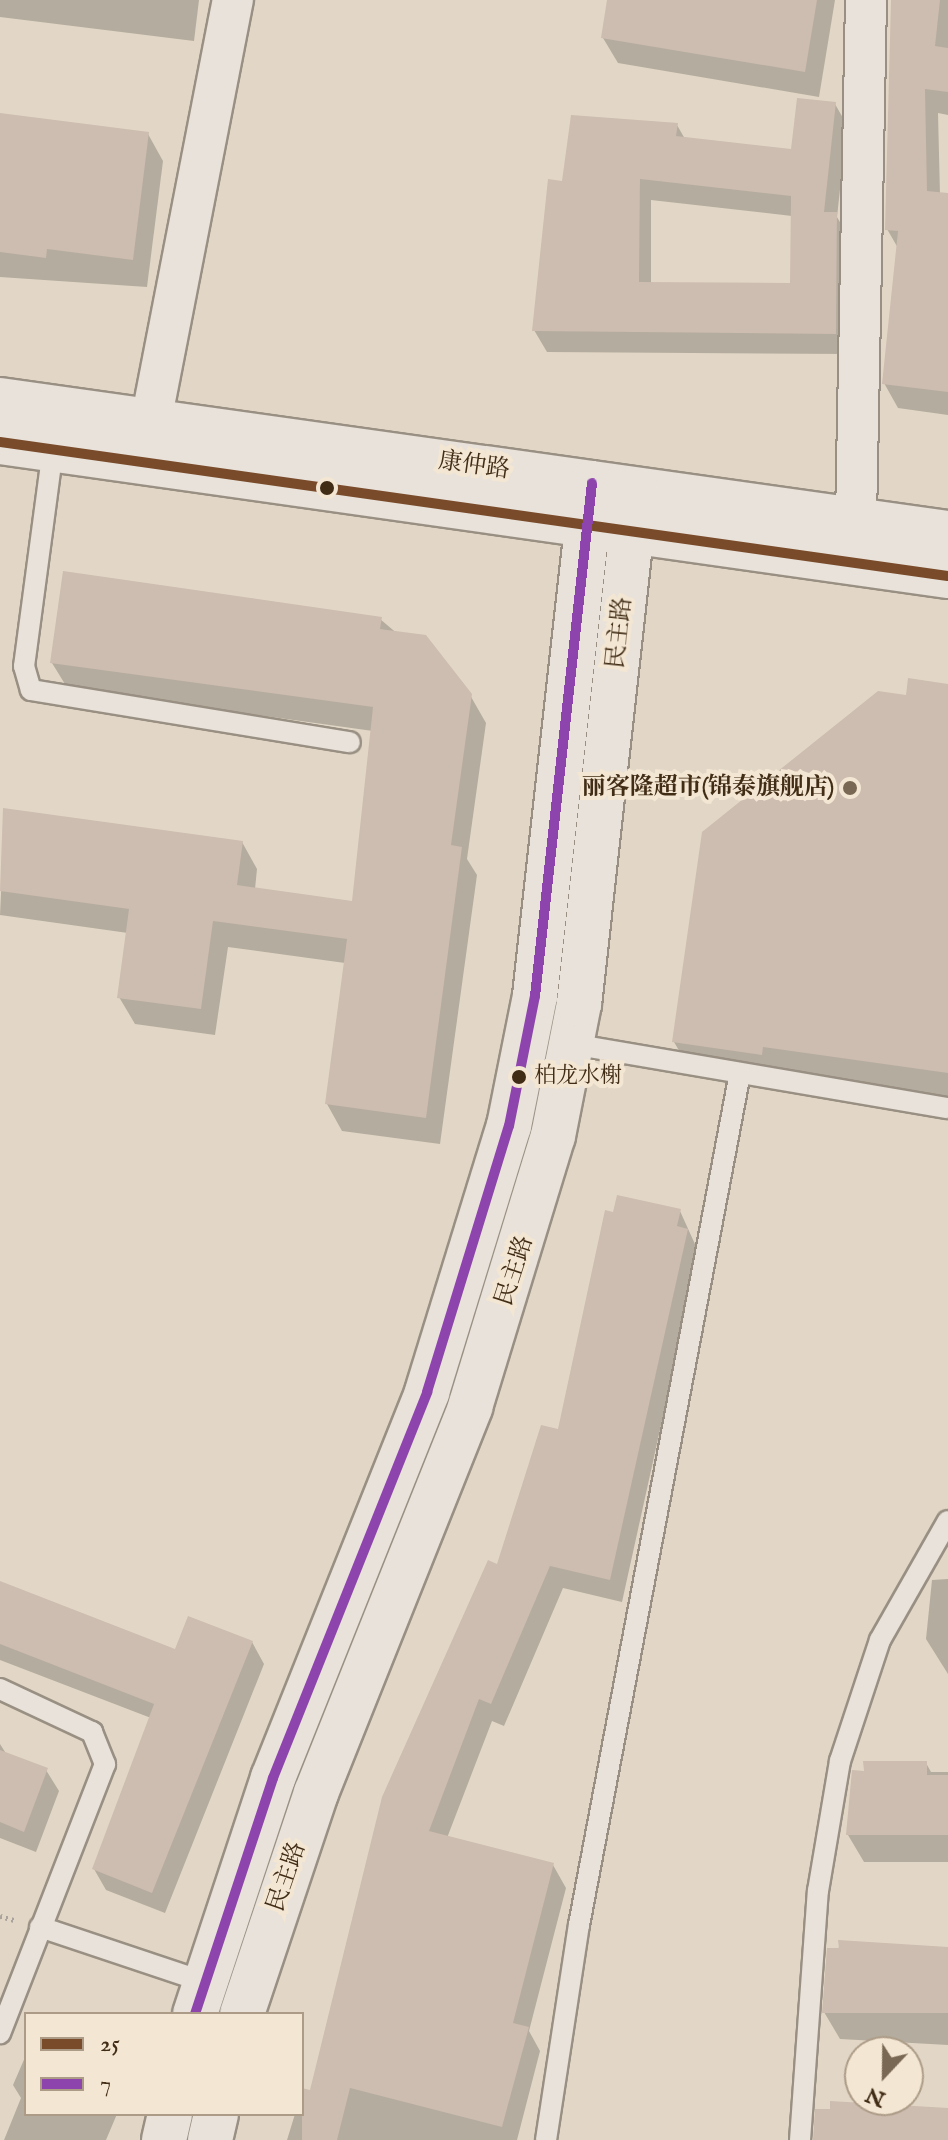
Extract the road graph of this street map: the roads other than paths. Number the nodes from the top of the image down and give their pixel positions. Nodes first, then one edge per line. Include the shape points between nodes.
1 (233, 0) edge
2 (866, 0) edge
3 (0, 400) edge
4 (151, 421) junction
5 (0, 442) edge
6 (53, 449) junction
7 (590, 504) junction
8 (634, 510) junction
9 (856, 520) junction
10 (948, 533) edge
11 (948, 576) edge
12 (350, 742) dead end
13 (572, 1044) junction
14 (740, 1073) junction
15 (948, 1108) edge
16 (948, 1521) edge
17 (0, 1689) edge
18 (40, 1927) junction
19 (199, 1998) edge
20 (243, 2012) edge
21 (0, 2033) edge
22 (170, 2116) edge
23 (216, 2116) edge
24 (164, 2140) edge
25 (210, 2140) edge
26 (546, 2140) edge
27 (800, 2140) edge

1 - 4 street
2 - 9 street
3 - 4 main road, 康仲路
4 - 7 main road, 康仲路
5 - 6 main road, 康仲路
6 - 7 main road, 康仲路
6 - 12 lane via 24,666 31,690
7 - 8 main road, 康仲路
7 - 19 main road, 民主路 via 535,996 490,1196 427,1392 273,1778
8 - 9 main road, 康仲路
8 - 11 main road, 康仲路
8 - 13 main road, 民主路
9 - 10 main road, 康仲路
13 - 14 lane
13 - 20 main road, 民主路 via 526,1238 470,1407 316,1793
14 - 15 lane
14 - 26 lane via 584,1894
16 - 27 lane via 880,1640 840,1761 818,1891
17 - 18 lane via 92,1732 104,1753
18 - 19 lane
18 - 21 lane
22 - 24 main road
23 - 25 main road

